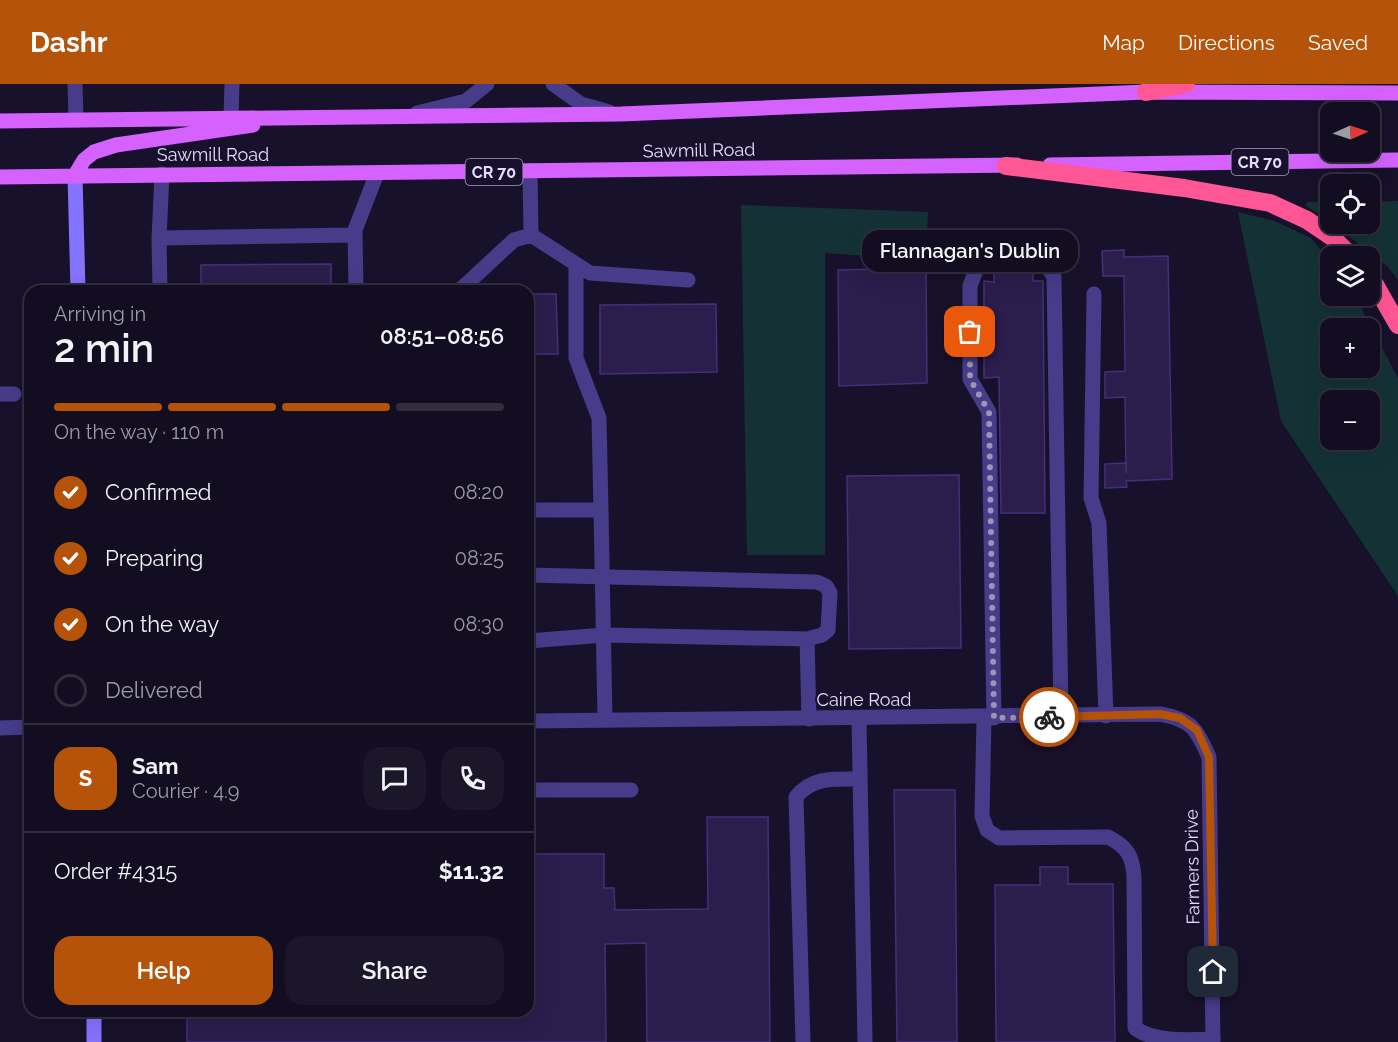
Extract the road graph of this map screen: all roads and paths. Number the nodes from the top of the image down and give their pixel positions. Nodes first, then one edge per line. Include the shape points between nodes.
1 (75, 84) edge
2 (232, 84) edge
3 (488, 84) edge
4 (553, 84) edge
5 (1186, 84) edge
6 (1146, 92) junction
7 (1398, 93) edge
8 (621, 114) junction
9 (390, 116) junction
10 (304, 117) junction
11 (231, 118) junction
12 (76, 120) junction
13 (0, 121) edge
14 (1398, 160) edge
15 (1006, 166) junction
16 (530, 171) junction
17 (377, 173) junction
18 (75, 174) junction
19 (162, 174) junction
20 (0, 177) edge
21 (355, 235) junction
22 (531, 235) junction
23 (159, 238) junction
24 (1341, 246) edge
25 (576, 264) junction
26 (688, 280) dead end
27 (78, 285) edge
28 (160, 285) edge
29 (356, 285) edge
30 (465, 285) edge
31 (1094, 294) dead end
32 (1380, 294) edge
33 (1398, 325) edge
34 (534, 510) edge
35 (601, 510) junction
36 (534, 575) edge
37 (603, 578) junction
38 (604, 635) junction
39 (807, 639) junction
40 (534, 641) edge
41 (1061, 716) junction
42 (1106, 716) junction
43 (989, 718) junction
44 (809, 719) junction
45 (859, 719) junction
46 (534, 720) edge
47 (605, 720) junction
48 (24, 727) edge
49 (0, 728) edge
50 (1197, 730) joint
51 (860, 779) junction
52 (534, 790) edge
53 (631, 790) dead end
54 (94, 1017) edge
55 (1213, 1040) edge
56 (94, 1042) edge
57 (803, 1042) edge
58 (865, 1042) edge

1 - 12 street
2 - 11 street
3 - 9 street via 459,103
4 - 8 street via 580,104
5 - 6 highway
6 - 7 main road, Sawmill Road
6 - 8 main road, Sawmill Road
8 - 9 main road, Sawmill Road
9 - 10 main road, Sawmill Road
10 - 11 main road, Sawmill Road
10 - 18 main road via 116,145 93,152
11 - 12 main road, Sawmill Road
12 - 13 main road, Sawmill Road
14 - 15 main road, Sawmill Road / CR 70
15 - 16 main road, Sawmill Road / CR 70
15 - 24 highway via 1270,203 1307,220
16 - 17 main road, Sawmill Road / CR 70
16 - 22 street
17 - 19 main road, Sawmill Road / CR 70
17 - 21 street
18 - 19 main road, Sawmill Road / CR 70
18 - 20 main road, Sawmill Road / CR 70
18 - 27 main road
19 - 23 street
21 - 23 street
21 - 29 street
22 - 25 street
22 - 30 street via 514,240
23 - 28 street
25 - 26 street via 590,273
25 - 35 street via 576,358 599,418
31 - 42 street via 1091,498 1099,523
32 - 33 highway
34 - 35 street
35 - 37 street
36 - 37 street
37 - 38 street
37 - 39 street via 817,582 830,593 828,630
38 - 39 street
38 - 40 street
38 - 47 street
39 - 44 street
41 - 42 street, Caine Road
41 - 43 street, Caine Road
41 - 43 street via 1054,277 1039,253 1009,246 982,254 970,286 970,379 989,412
42 - 50 street, Caine Road via 1160,714 1180,718
43 - 45 street, Caine Road
43 - 55 street via 982,816 987,830 999,838 1108,837 1122,844 1133,859 1135,1028 1143,1037 1158,1042
44 - 45 street, Caine Road
44 - 47 street, Caine Road
45 - 51 street
46 - 47 street, Caine Road
48 - 49 street
50 - 55 street, Farmers Drive via 1209,757
51 - 57 street via 824,779 804,787 796,797
51 - 58 street
52 - 53 street
54 - 56 main road

